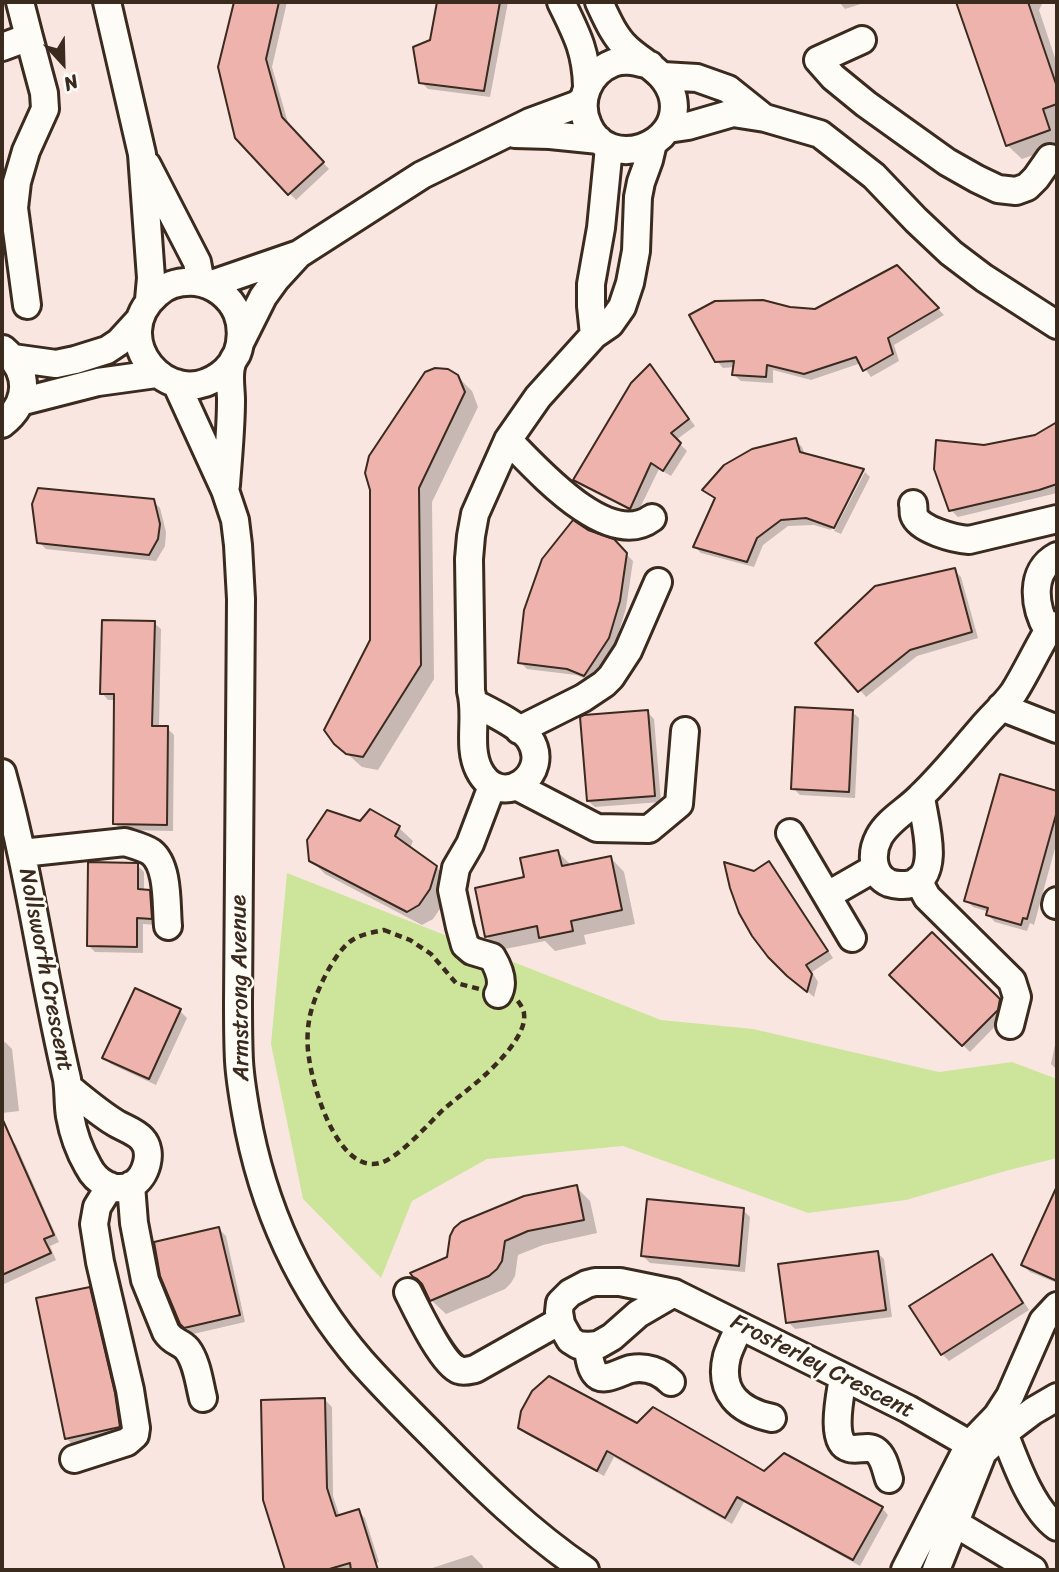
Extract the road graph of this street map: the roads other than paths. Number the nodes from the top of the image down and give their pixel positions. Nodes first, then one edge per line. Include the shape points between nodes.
1 (20, 2) edge
2 (107, 2) edge
3 (561, 2) edge
4 (599, 2) edge
5 (29, 37) junction
6 (862, 40) dead end
7 (2, 47) edge
8 (656, 71) junction
9 (585, 93) junction
10 (765, 118) junction
11 (506, 134) junction
12 (660, 136) junction
13 (604, 144) junction
14 (142, 154) junction
15 (1050, 158) dead end
16 (299, 254) junction
17 (205, 284) junction
18 (27, 305) dead end
19 (144, 309) junction
20 (1057, 325) edge
21 (594, 335) junction
22 (236, 352) junction
23 (8, 353) edge
24 (166, 378) junction
25 (20, 402) junction
26 (2, 424) edge
27 (508, 440) junction
28 (225, 490) junction
29 (913, 504) dead end
30 (652, 518) dead end
31 (1052, 520) edge
32 (1053, 559) edge
33 (658, 582) dead end
34 (1052, 628) edge
35 (474, 703) junction
36 (1000, 707) junction
37 (1057, 729) edge
38 (519, 730) junction
39 (685, 731) dead end
40 (2, 773) edge
41 (505, 786) junction
42 (921, 797) junction
43 (790, 833) dead end
44 (22, 853) junction
45 (875, 868) junction
46 (918, 880) junction
47 (828, 895) junction
48 (167, 926) dead end
49 (852, 938) dead end
50 (498, 993) road end
51 (1010, 1025) dead end
52 (68, 1087) junction
53 (120, 1186) junction
54 (408, 1292) dead end
55 (674, 1293) junction
56 (1057, 1306) edge
57 (560, 1321) junction
58 (740, 1326) junction
59 (587, 1346) junction
60 (843, 1377) junction
61 (671, 1382) dead end
62 (204, 1398) dead end
63 (1057, 1398) edge
64 (772, 1418) dead end
65 (1000, 1424) junction
66 (976, 1448) junction
67 (74, 1459) dead end
68 (890, 1479) dead end
69 (945, 1517) junction
70 (1057, 1527) edge
71 (585, 1570) edge
72 (905, 1570) edge
73 (936, 1570) edge
74 (1033, 1570) edge

1 - 5 street
2 - 14 street
3 - 9 street via 583,50
4 - 8 street via 626,47
5 - 7 street
5 - 18 street via 45,109 26,151 14,208
6 - 15 street via 818,60 866,104 947,162 998,189 1016,191 1027,187
8 - 9 street via 632,61 614,62 598,72
8 - 10 street via 728,89
8 - 12 street via 670,88 674,102 673,116
9 - 11 street via 576,105
9 - 13 street via 589,129
10 - 12 street via 733,113
10 - 20 street via 820,134 874,176 951,253
11 - 13 street
11 - 16 street via 422,175
12 - 13 street via 639,149 624,151
12 - 21 street via 639,190 630,283 622,307 610,324
13 - 21 street via 601,228 591,284
14 - 17 street
14 - 19 street via 151,278
16 - 17 street
16 - 22 street via 263,297
17 - 19 street via 176,283
17 - 22 street via 221,292 237,313 241,327
19 - 23 street via 119,342 107,350 56,364
19 - 24 street via 137,334 140,349 146,362
21 - 27 street via 538,397
22 - 24 street via 220,375 207,382 191,385
22 - 28 street, Armstrong Avenue
23 - 25 street via 21,371
24 - 25 street via 98,382
24 - 28 street, Armstrong Avenue
25 - 26 street
27 - 30 street via 564,496 605,521 626,526
27 - 35 street via 475,514 471,536 468,579
28 - 71 street, Armstrong Avenue via 239,545 241,599 239,1063 252,1148 267,1199 312,1293 360,1360 480,1483
29 - 31 street via 920,523 961,540
31 - 32 street
32 - 34 street via 1042,570 1037,592 1040,617
33 - 38 street via 628,651 611,677 583,698
34 - 36 street via 1013,694
35 - 38 street
35 - 41 street via 474,758 485,779
36 - 37 street
36 - 42 street
38 - 41 street via 531,742 535,763 526,781
39 - 41 street via 679,804 649,829 597,828
40 - 44 street, Nollsworth Crescent
41 - 50 street via 456,868 452,890 465,945 492,957 500,978
42 - 45 street via 880,835 873,857
42 - 46 street via 930,855
43 - 47 street
44 - 48 street via 125,842 142,847 161,865
44 - 52 street, Nollsworth Crescent
45 - 46 street via 889,883 914,884
45 - 47 street
46 - 51 street via 927,897 1012,981 1017,997
47 - 49 street
52 - 53 street, Nollsworth Crescent via 70,1116 89,1169 98,1180
52 - 53 street via 143,1140 146,1166 140,1178
53 - 62 street via 134,1223 145,1280 170,1339 183,1345 192,1357
53 - 67 street via 97,1207 94,1224 130,1390 135,1435 127,1442
54 - 57 street via 441,1353 459,1370 475,1369
55 - 57 street, Frosterley Crescent via 595,1282 570,1293 561,1303
55 - 58 street, Frosterley Crescent
55 - 59 street via 598,1345
56 - 65 street via 1043,1321
57 - 59 street via 570,1340
58 - 60 street, Frosterley Crescent
58 - 64 street via 727,1355 729,1391 744,1409
59 - 61 street via 599,1376 649,1369
60 - 66 street, Frosterley Crescent
60 - 68 street via 837,1421 840,1441 848,1448 876,1451
63 - 65 street
65 - 66 street
65 - 70 street via 1036,1502
66 - 69 street
69 - 72 street
69 - 73 street
69 - 74 street

